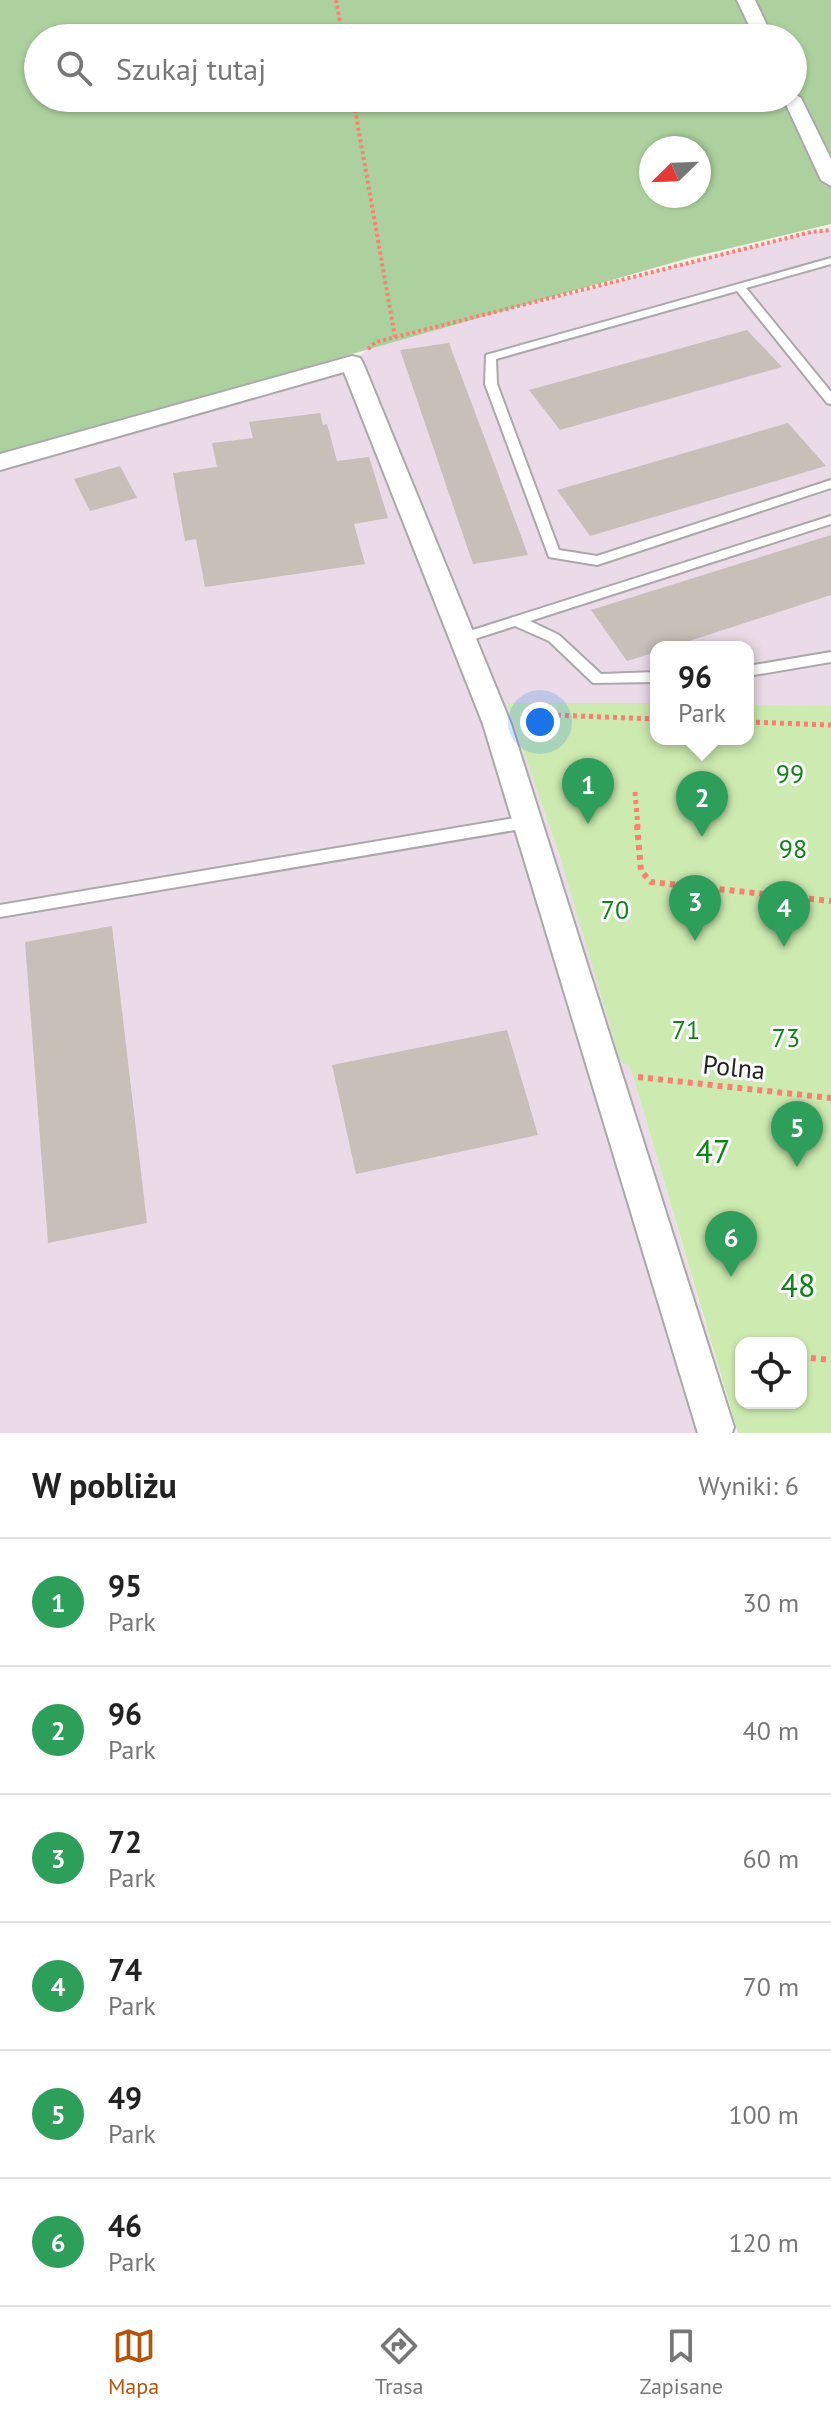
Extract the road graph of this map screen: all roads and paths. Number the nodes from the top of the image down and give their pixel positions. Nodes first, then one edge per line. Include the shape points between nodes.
1 (336, 0) edge
2 (746, 0) edge
3 (340, 24) edge
4 (757, 24) edge
5 (355, 112) edge
6 (799, 112) edge
7 (831, 180) edge
8 (831, 230) edge
9 (831, 261) edge
10 (739, 287) junction
11 (395, 337) junction
12 (352, 363) junction
13 (831, 400) edge
14 (0, 462) edge
15 (831, 484) edge
16 (831, 520) edge
17 (517, 621) junction
18 (462, 638) junction
19 (831, 657) edge
20 (754, 670) edge
21 (650, 677) edge
22 (512, 713) dead end
23 (650, 719) edge
24 (754, 722) edge
25 (831, 725) edge
26 (635, 792) dead end
27 (527, 822) junction
28 (831, 901) edge
29 (0, 911) edge
30 (633, 1076) dead end
31 (831, 1098) edge
32 (807, 1358) edge
33 (831, 1360) edge
34 (715, 1427) dead end

1 - 3 path
2 - 4 street
5 - 11 path
6 - 7 street
8 - 11 path
9 - 10 lane
10 - 13 lane
10 - 15 lane via 490,357 491,384 554,554 597,561
11 - 12 path via 376,342
12 - 14 street
12 - 18 street
16 - 17 lane
17 - 18 lane
17 - 21 lane via 554,638 598,679
18 - 27 street via 497,724
19 - 20 lane
22 - 23 path
24 - 25 path
26 - 28 path via 641,871 651,882
27 - 29 lane
27 - 34 street
30 - 31 path, Polna
32 - 33 path

